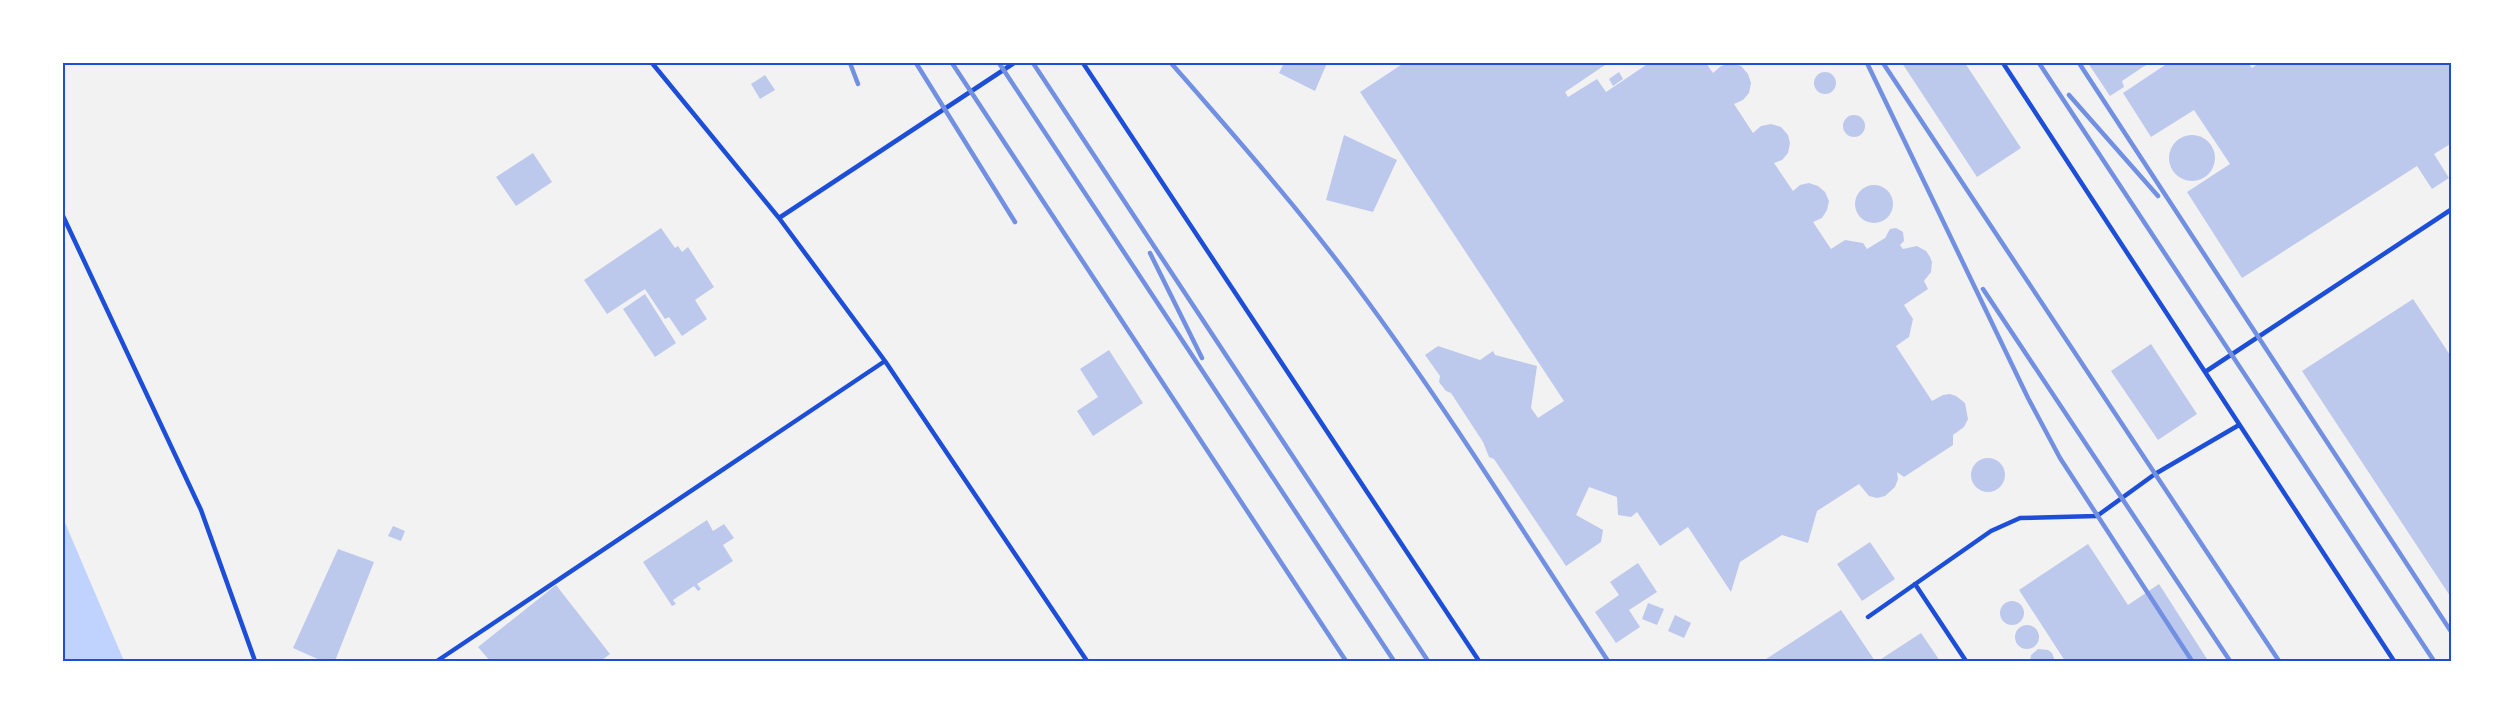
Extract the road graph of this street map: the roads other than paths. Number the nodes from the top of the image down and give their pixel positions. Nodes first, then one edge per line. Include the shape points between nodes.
1 (652, 63) edge
2 (1014, 63) edge
3 (1083, 63) edge
4 (2003, 63) edge
5 (2452, 209) edge
6 (63, 216) edge
7 (779, 218) junction
8 (885, 361) junction
9 (2205, 372) junction
10 (2239, 424) junction
11 (1916, 584) junction
12 (1868, 617) dead end
13 (255, 661) edge
14 (437, 661) edge
15 (1087, 661) edge
16 (1479, 661) edge
17 (1966, 661) edge
18 (2394, 661) edge

1 - 7 lane
2 - 7 lane
3 - 16 lane
4 - 9 lane
5 - 9 lane
6 - 13 lane via 201,510
7 - 8 lane
8 - 14 lane
8 - 15 lane
9 - 10 lane
10 - 11 lane via 2155,474 2097,516 2020,518 1991,531
10 - 18 lane
11 - 12 lane
11 - 17 lane

